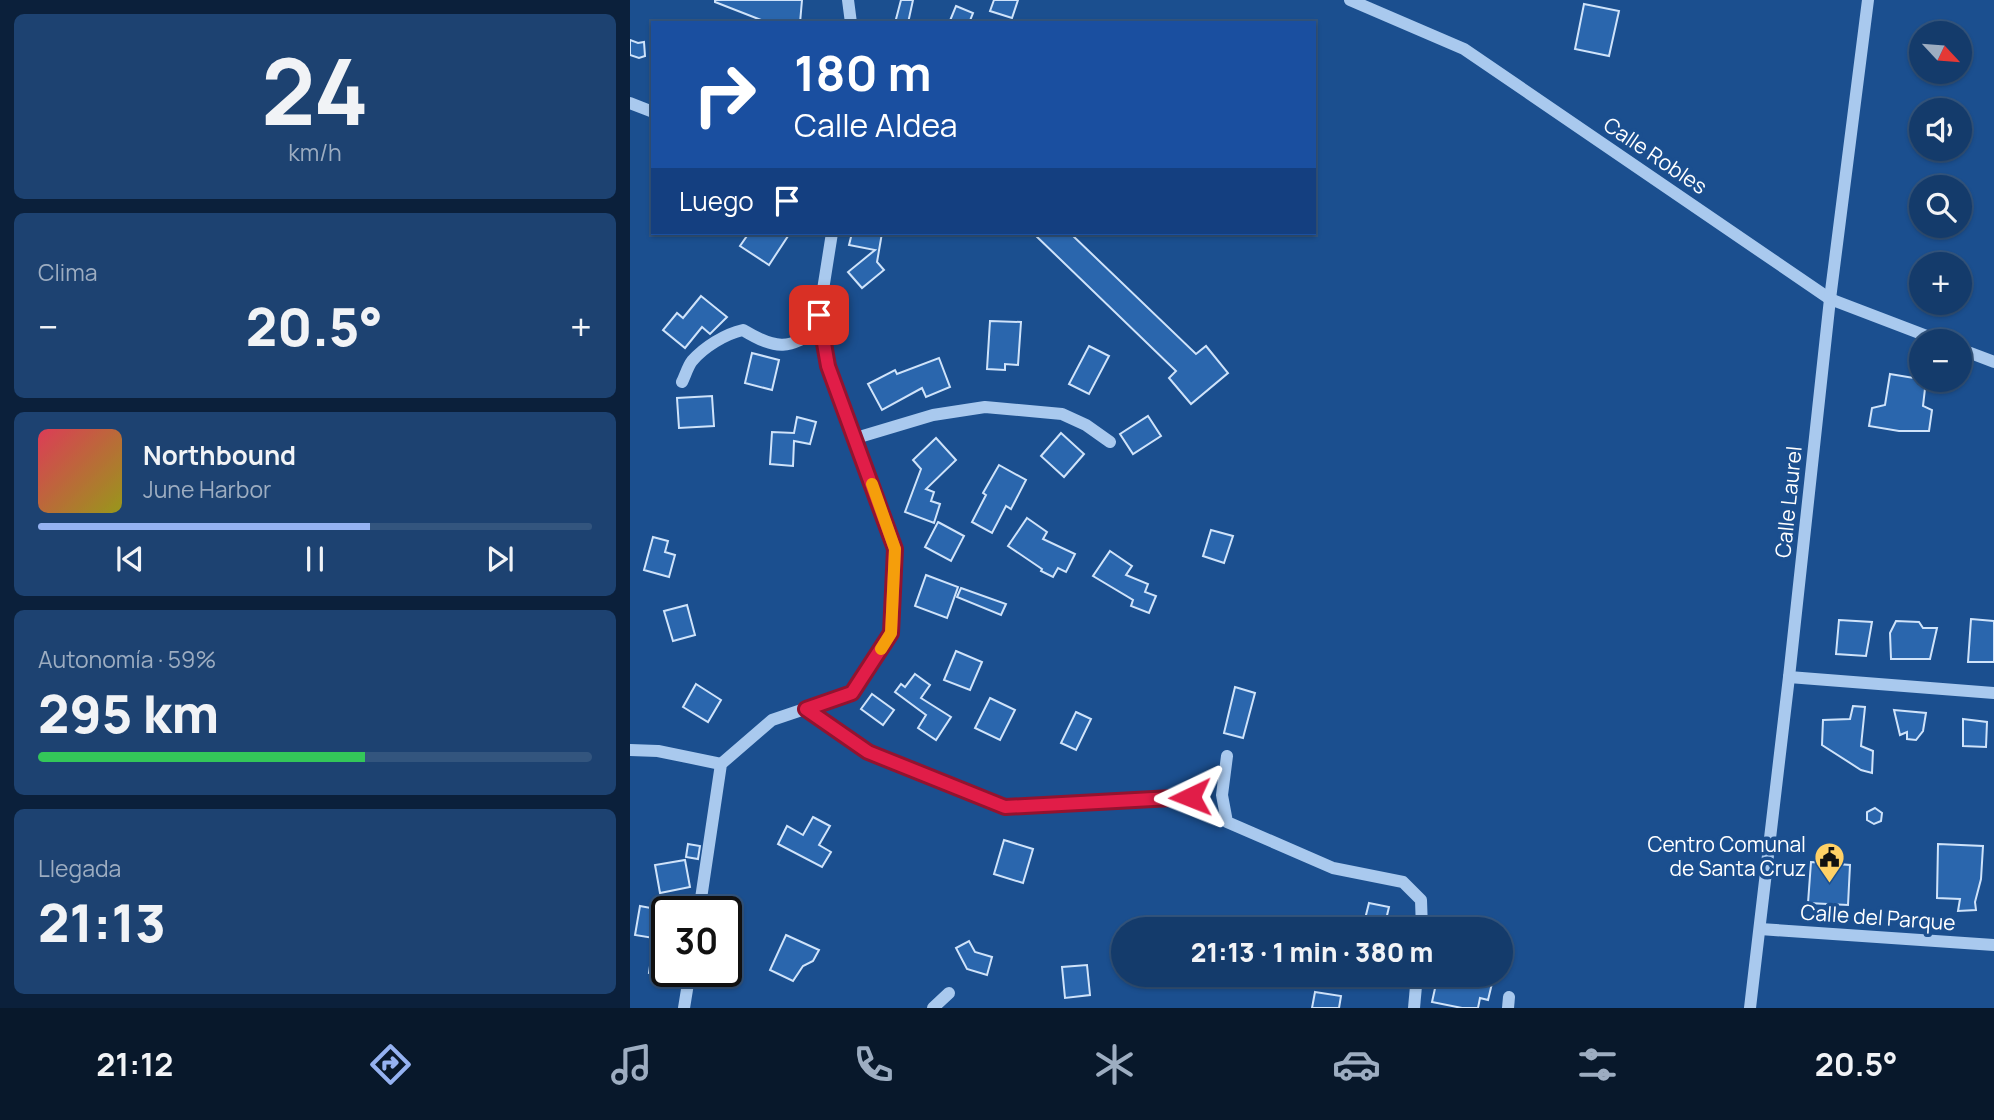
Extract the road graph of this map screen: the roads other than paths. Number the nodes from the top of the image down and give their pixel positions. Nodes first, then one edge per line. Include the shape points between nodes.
1 (848, 0) edge
2 (1350, 0) edge
3 (1868, 0) edge
4 (851, 21) edge
5 (630, 103) edge
6 (651, 112) edge
7 (832, 235) edge
8 (1830, 299) junction
9 (821, 328) junction
10 (1909, 329) edge
11 (1972, 354) edge
12 (1994, 362) edge
13 (682, 382) dead end
14 (856, 438) junction
15 (1110, 442) dead end
16 (1790, 677) junction
17 (1994, 692) edge
18 (806, 709) junction
19 (630, 750) edge
20 (1227, 756) dead end
21 (721, 764) junction
22 (1188, 797) dead end
23 (701, 896) edge
24 (1422, 917) edge
25 (1760, 929) junction
26 (1994, 945) edge
27 (687, 987) edge
28 (1417, 987) edge
29 (949, 993) dead end
30 (684, 1008) edge
31 (933, 1008) edge
32 (1414, 1008) edge
33 (1750, 1008) edge

1 - 4 street
2 - 8 street, Calle Robles via 1464,48
3 - 8 street, Calle Laurel
5 - 6 street
7 - 9 street
8 - 10 street, Calle Robles
8 - 16 street, Calle Laurel
9 - 13 street via 796,344 780,345 743,330 732,333 692,361
9 - 14 street via 828,366
11 - 12 street
14 - 15 street via 933,415 985,407 1062,414
14 - 18 street via 895,549 891,633 852,693
16 - 17 street
16 - 25 street, Calle Laurel
18 - 21 street via 772,720
18 - 22 street via 868,752 1005,807
19 - 21 street
20 - 24 street via 1222,795 1227,822 1333,868 1403,882 1421,900
21 - 23 street
25 - 26 street, Calle del Parque
25 - 33 street, Calle Laurel
27 - 30 street
28 - 32 street
29 - 31 street

